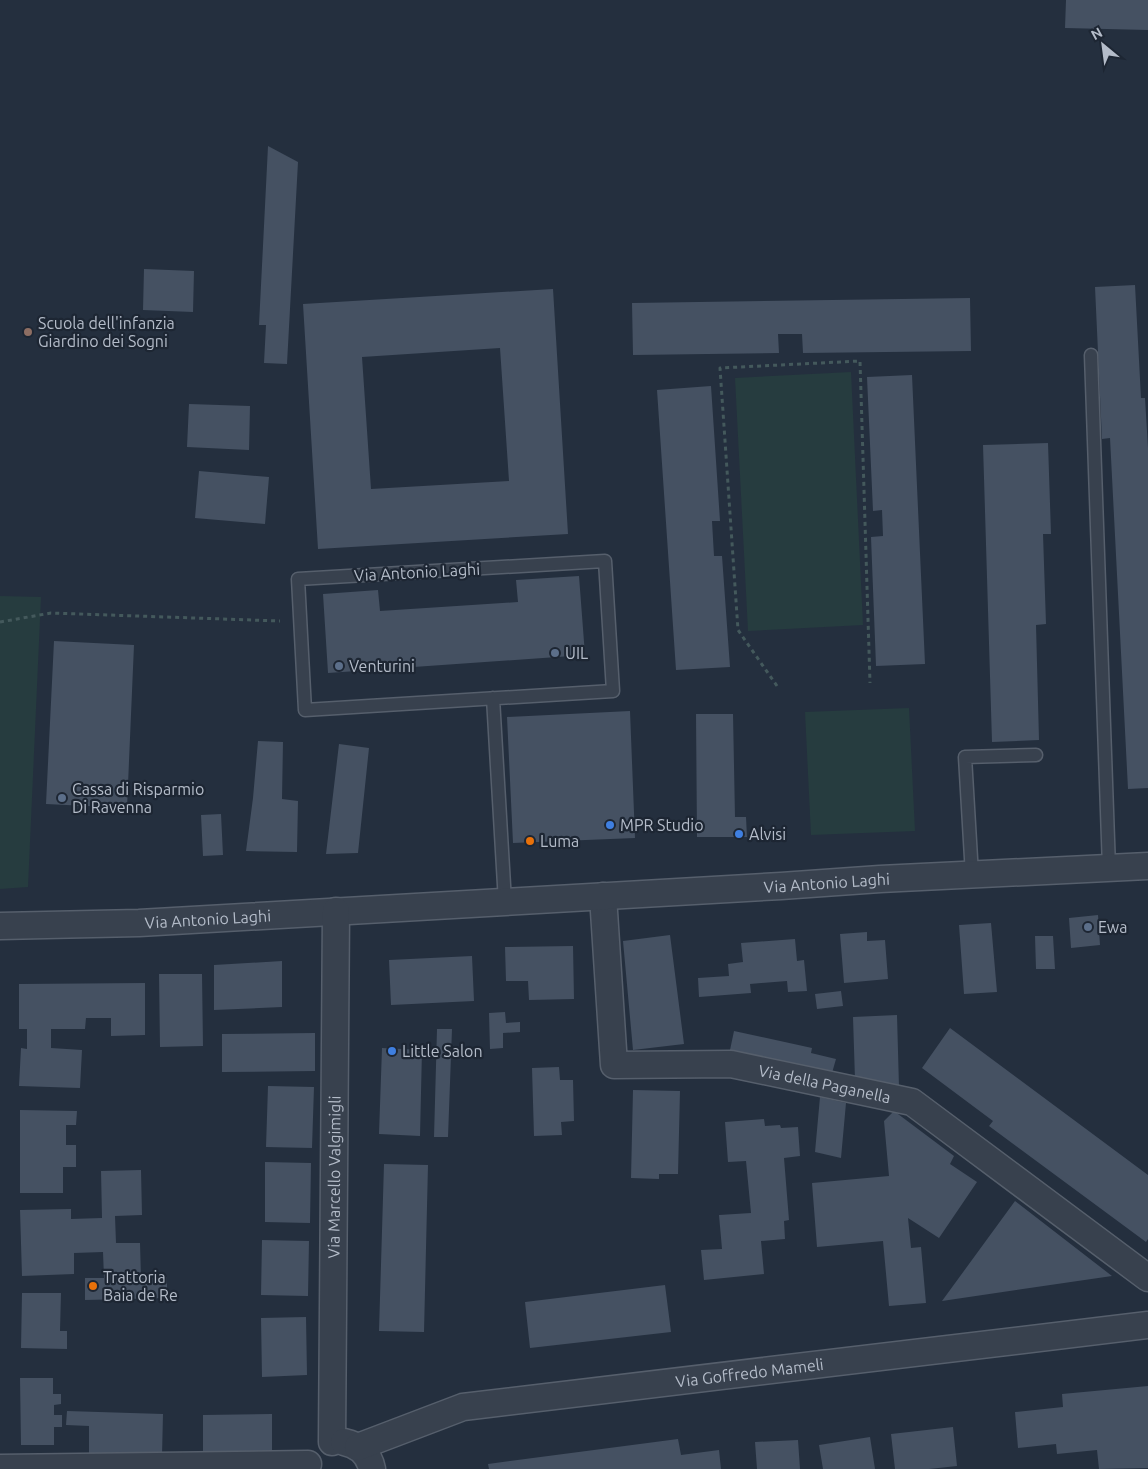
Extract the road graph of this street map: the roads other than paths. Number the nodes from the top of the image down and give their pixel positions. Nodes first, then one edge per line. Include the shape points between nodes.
1 (1091, 355) dead end
2 (493, 698) junction
3 (1036, 755) dead end
4 (1148, 866) edge
5 (1109, 868) junction
6 (972, 875) junction
7 (603, 896) junction
8 (505, 902) junction
9 (336, 912) junction
10 (0, 926) edge
11 (1148, 1278) edge
12 (1148, 1324) edge
13 (332, 1442) junction
14 (358, 1447) junction
15 (308, 1466) edge
16 (0, 1468) edge
17 (372, 1469) edge

1 - 5 lane
2 - 2 lane, Via Antonio Laghi via 613,691 605,561 298,579 305,710
2 - 8 lane
3 - 6 lane via 965,757
4 - 5 street, Via Antonio Laghi
5 - 6 street, Via Antonio Laghi
6 - 7 street, Via Antonio Laghi
7 - 8 street, Via Antonio Laghi
7 - 11 street, Via della Paganella via 614,1065 731,1064 912,1102
8 - 9 street, Via Antonio Laghi
9 - 10 street, Via Antonio Laghi via 139,923
9 - 13 street, Via Marcello Valgimigli
12 - 14 street, Via Goffredo Mameli via 463,1408
13 - 14 street via 341,1441
13 - 15 street via 313,1454
14 - 17 street via 366,1454
15 - 16 street

